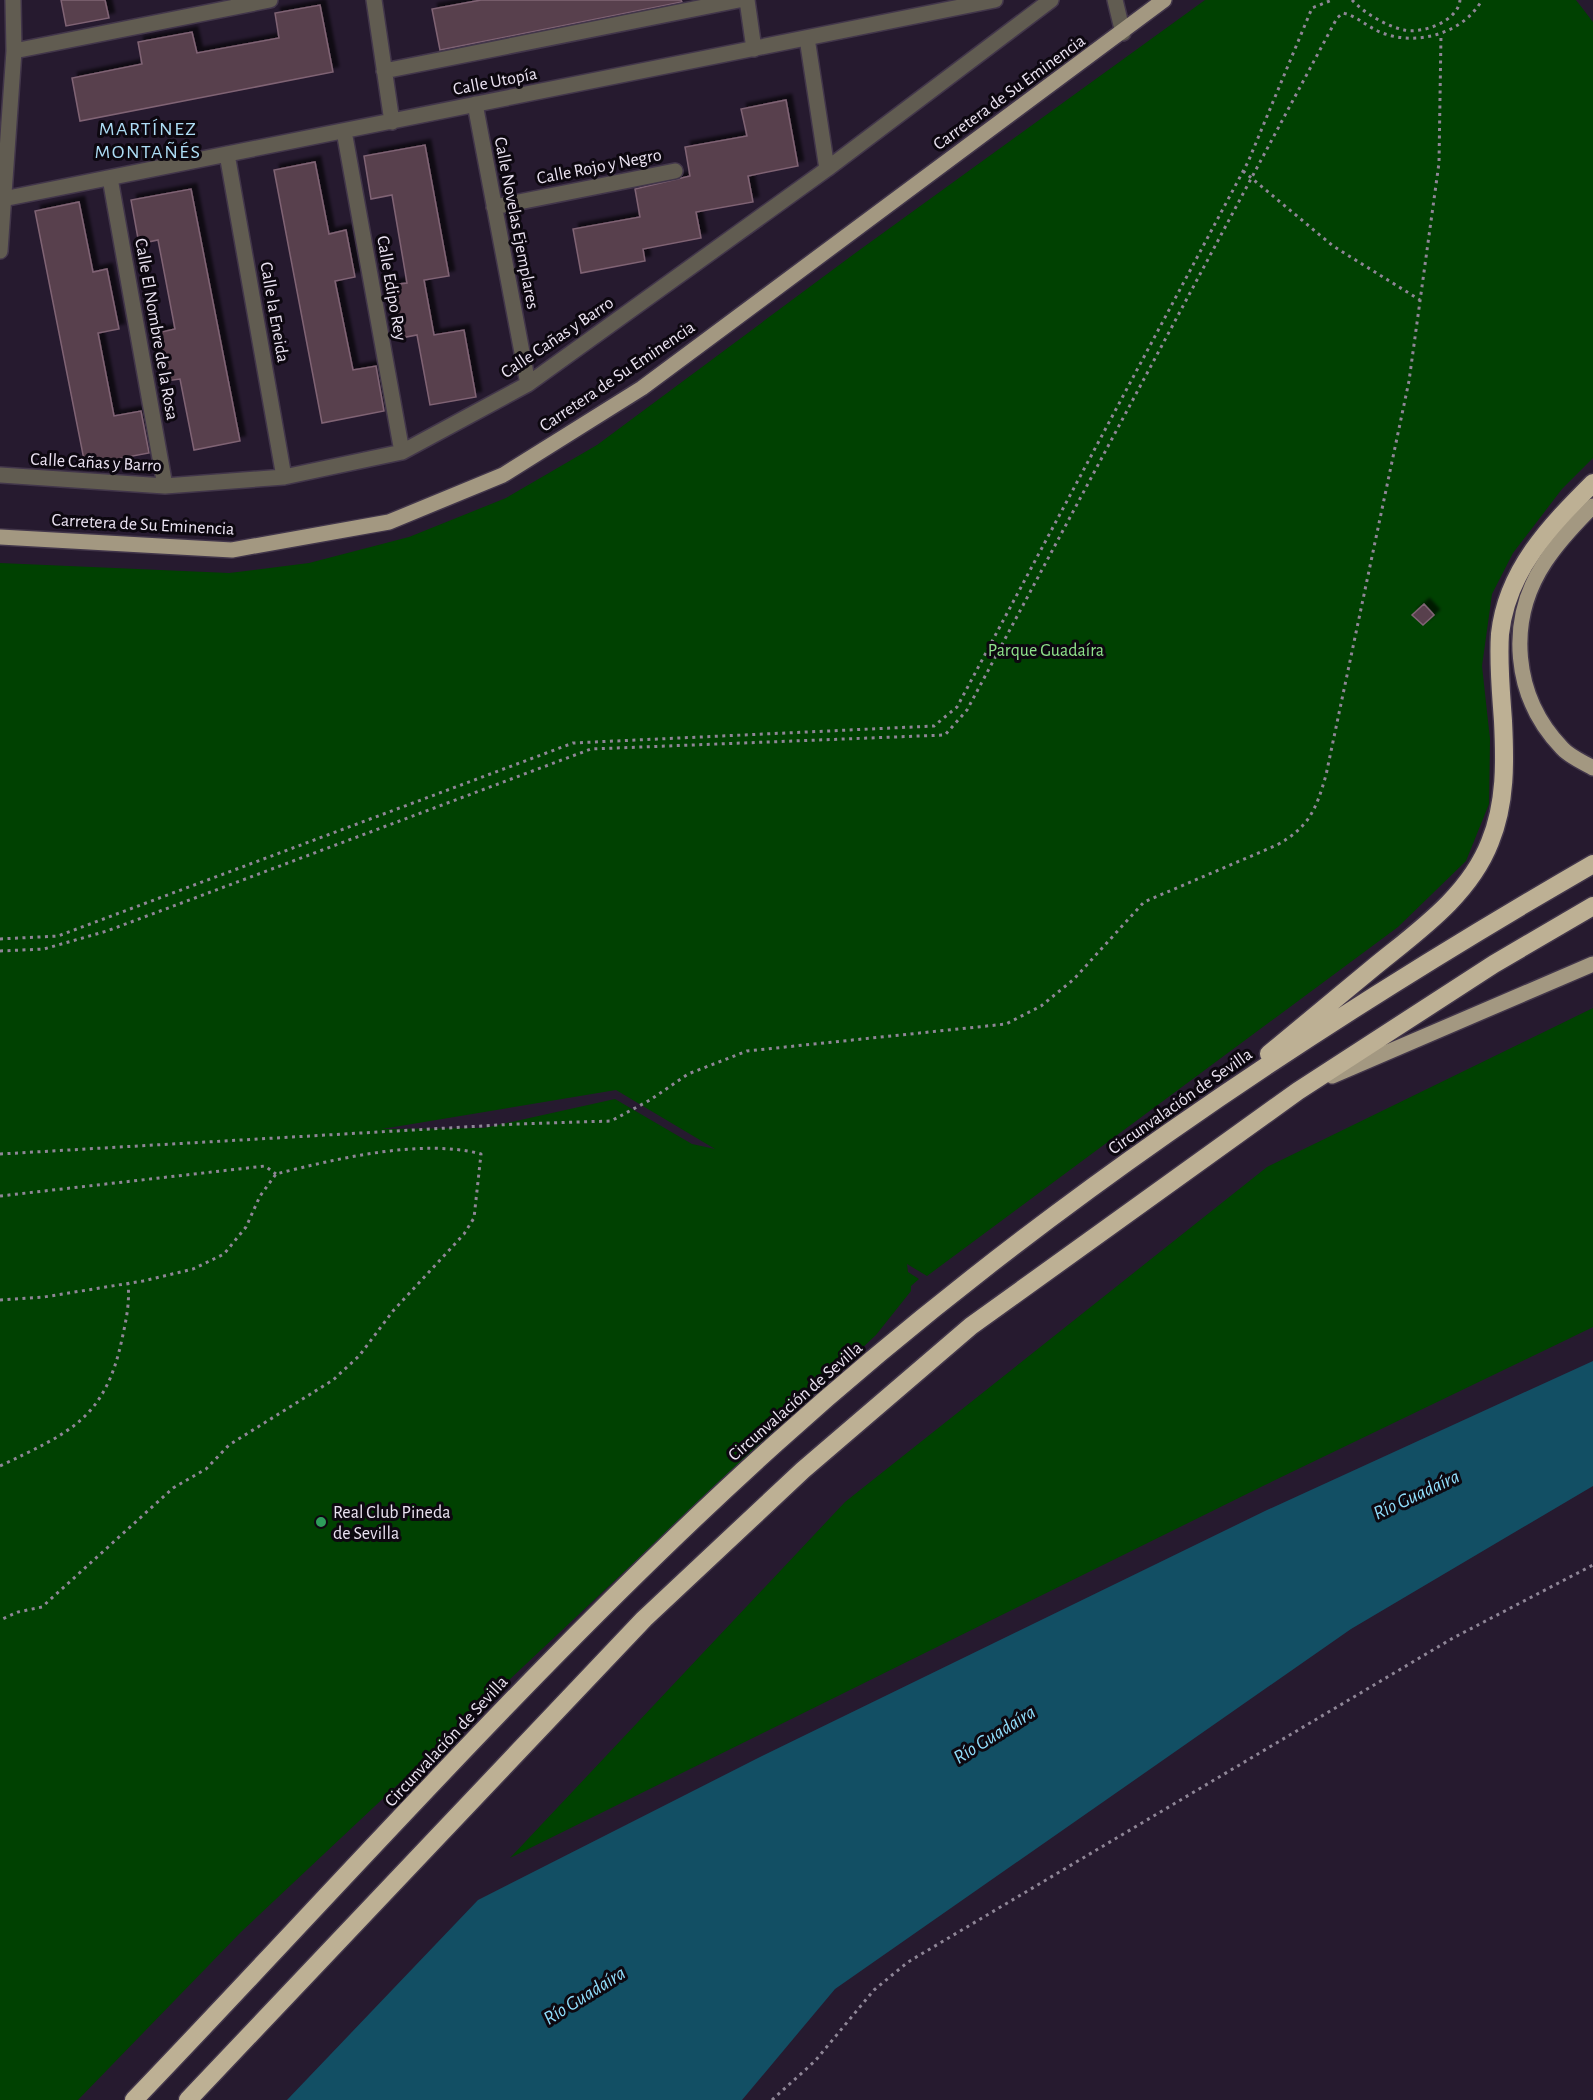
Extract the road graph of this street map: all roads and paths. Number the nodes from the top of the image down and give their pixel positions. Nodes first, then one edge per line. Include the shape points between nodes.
1 (13, 0) edge
2 (270, 0) edge
3 (374, 0) edge
4 (739, 0) edge
5 (747, 0) edge
6 (995, 0) edge
7 (1051, 0) edge
8 (1115, 0) edge
9 (1164, 0) edge
10 (1332, 0) edge
11 (1352, 0) edge
12 (1460, 0) edge
13 (1482, 0) edge
14 (1123, 33) junction
15 (1441, 34) junction
16 (807, 38) junction
17 (754, 49) junction
18 (14, 51) junction
19 (384, 71) junction
20 (475, 104) junction
21 (392, 122) junction
22 (344, 131) junction
23 (227, 154) junction
24 (827, 169) junction
25 (675, 171) dead end
26 (1243, 171) junction
27 (1250, 177) junction
28 (110, 178) junction
29 (3, 200) junction
30 (495, 207) junction
31 (0, 251) edge
32 (1420, 300) junction
33 (528, 384) junction
34 (402, 452) junction
35 (0, 476) edge
36 (284, 477) junction
37 (1593, 483) edge
38 (165, 486) junction
39 (1593, 506) edge
40 (0, 537) edge
41 (1593, 768) edge
42 (1593, 864) edge
43 (1593, 906) edge
44 (0, 939) edge
45 (0, 951) edge
46 (1593, 964) edge
47 (1298, 1091) junction
48 (1198, 1112) junction
49 (0, 1155) edge
50 (276, 1174) junction
51 (0, 1196) edge
52 (128, 1284) junction
53 (0, 1300) edge
54 (0, 1466) edge
55 (1593, 1565) edge
56 (0, 1620) edge
57 (134, 2100) edge
58 (188, 2100) edge
59 (772, 2100) edge

1 - 18 street
2 - 18 street
3 - 19 street
4 - 19 street, Calle Utopía
5 - 17 street
6 - 16 street, Calle Utopía
7 - 24 street, Calle Cañas y Barro
8 - 14 street
9 - 14 main road, Carretera de Su Eminencia
10 - 26 path via 1312,8
11 - 12 path via 1362,11 1405,31 1442,25
13 - 15 path via 1465,20
14 - 40 main road, Carretera de Su Eminencia via 642,388 502,475 389,522 232,550
15 - 27 path via 1405,38 1379,32 1343,13
15 - 32 path via 1439,163
16 - 17 street, Calle Utopía
16 - 24 street
17 - 20 street, Calle Utopía
18 - 29 street
19 - 21 street
20 - 21 street, Calle Utopía
20 - 30 street, Calle Novelas Ejemplares
21 - 22 street, Calle Utopía
22 - 23 street, Calle Utopía
22 - 34 street, Calle Edipo Rey
23 - 28 street, Calle Utopía
23 - 36 street, Calle la Eneida
24 - 33 street, Calle Cañas y Barro
25 - 30 street, Calle Rojo y Negro
26 - 27 path
26 - 44 path via 957,707 934,726 573,743 58,936
27 - 32 path via 1333,246
27 - 45 path via 967,710 945,735 591,749 107,931 44,949
28 - 29 street, Calle Utopía
28 - 38 street, Calle El Nombre de la Rosa
29 - 31 street
30 - 33 street, Calle Novelas Ejemplares
32 - 49 path via 1409,381 1316,809 1296,834 1277,846 1144,902 1074,979 1041,1006 1006,1024 747,1051 688,1074 611,1121
33 - 34 street, Calle Cañas y Barro
34 - 36 street, Calle Cañas y Barro
35 - 38 street, Calle Cañas y Barro
36 - 38 street, Calle Cañas y Barro
37 - 48 highway via 1547,530 1522,566 1508,598 1500,634 1505,759 1501,803 1491,842 1473,875 1437,915
39 - 41 main road via 1544,563 1528,596 1520,630 1519,666 1527,694 1545,726 1563,750
42 - 48 highway, Circunvalación de Sevilla via 1463,940
43 - 47 highway via 1494,964
46 - 47 main road
47 - 58 highway via 970,1326 803,1470 644,1618
48 - 57 highway, Circunvalación de Sevilla via 947,1298 778,1441 615,1593
50 - 51 path via 265,1166
50 - 52 path via 260,1196 246,1227 224,1254 193,1269
50 - 56 path via 363,1155 462,1149 481,1154 474,1218 359,1356 333,1380 229,1445 206,1469 173,1488 42,1607
52 - 53 path
52 - 54 path via 120,1352 94,1409 59,1438
55 - 59 path via 1453,1638 908,1962 874,1990 814,2061

